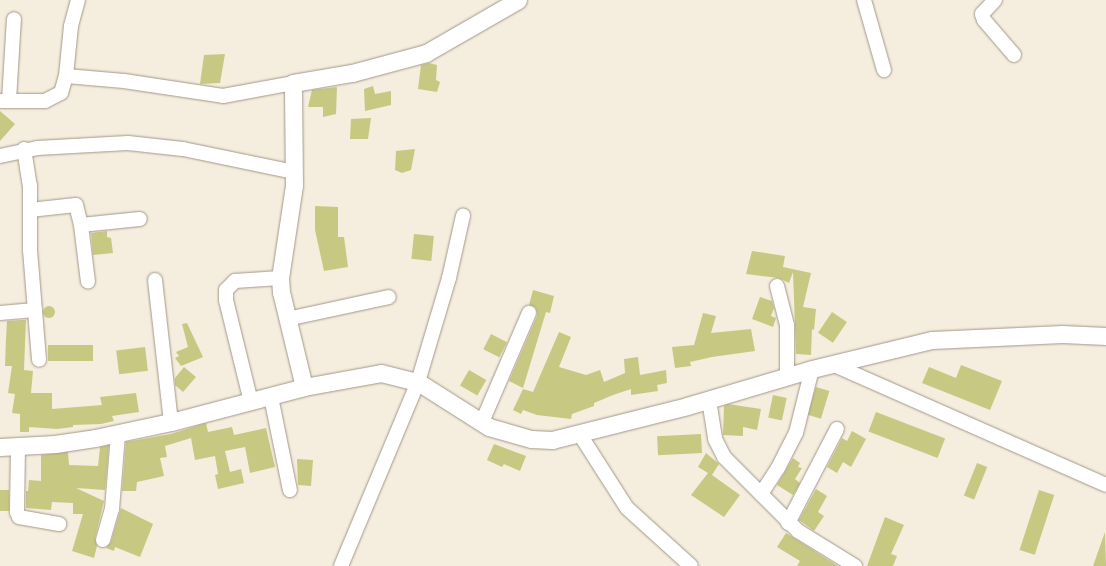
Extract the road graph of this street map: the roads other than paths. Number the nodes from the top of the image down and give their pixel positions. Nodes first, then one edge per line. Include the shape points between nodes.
1 (78, 0) edge
2 (518, 0) edge
3 (864, 0) edge
4 (995, 0) edge
5 (14, 19) dead end
6 (1014, 55) dead end
7 (884, 70) dead end
8 (66, 76) junction
9 (293, 82) junction
10 (4, 100) edge
11 (24, 149) junction
12 (0, 156) edge
13 (294, 172) junction
14 (30, 210) junction
15 (463, 216) dead end
16 (140, 219) dead end
17 (81, 225) junction
18 (280, 278) junction
19 (155, 280) dead end
20 (88, 282) dead end
21 (777, 286) dead end
22 (389, 297) dead end
23 (35, 310) junction
24 (529, 312) dead end
25 (0, 313) edge
26 (287, 318) junction
27 (1106, 336) edge
28 (39, 360) dead end
29 (834, 365) junction
30 (812, 369) junction
31 (787, 378) junction
32 (418, 382) junction
33 (304, 387) junction
34 (271, 397) junction
35 (709, 400) junction
36 (251, 402) junction
37 (171, 422) junction
38 (482, 422) junction
39 (837, 429) dead end
40 (579, 433) junction
41 (118, 434) junction
42 (18, 446) junction
43 (0, 447) edge
44 (1106, 485) edge
45 (290, 490) dead end
46 (761, 494) junction
47 (788, 523) junction
48 (59, 524) dead end
49 (103, 540) dead end
50 (341, 566) edge
51 (691, 566) edge
52 (856, 566) edge

1 - 8 street via 71,26
2 - 9 street via 426,53 352,73
3 - 7 street
4 - 6 street via 985,8 982,14 984,20
5 - 10 street
8 - 9 street via 124,81 223,96
8 - 10 street via 61,93 53,99
9 - 13 street
11 - 12 street
11 - 13 street via 128,143 154,145
11 - 14 street via 30,185
13 - 18 street
14 - 17 street via 76,205
14 - 23 street
15 - 32 street via 448,285
16 - 17 street
17 - 20 street
18 - 26 street
18 - 36 street via 235,281 226,290 226,300
19 - 37 street
21 - 31 street via 787,325
22 - 26 street
23 - 25 street
23 - 28 street
24 - 38 street
26 - 33 street
27 - 29 street via 1046,334 932,340
29 - 30 street
29 - 44 street
30 - 31 street
30 - 46 street via 796,433
31 - 35 street
32 - 33 street via 381,373
32 - 38 street
32 - 50 street
33 - 34 street
34 - 36 street
34 - 45 street
35 - 40 street
35 - 46 street via 713,430 719,449
36 - 37 street
37 - 41 street
38 - 40 street via 508,434 531,440 552,440
39 - 47 street
40 - 51 street via 627,508
41 - 42 street via 56,444
41 - 49 street via 112,509
42 - 43 street
42 - 48 street via 19,517
46 - 47 street
47 - 52 street

